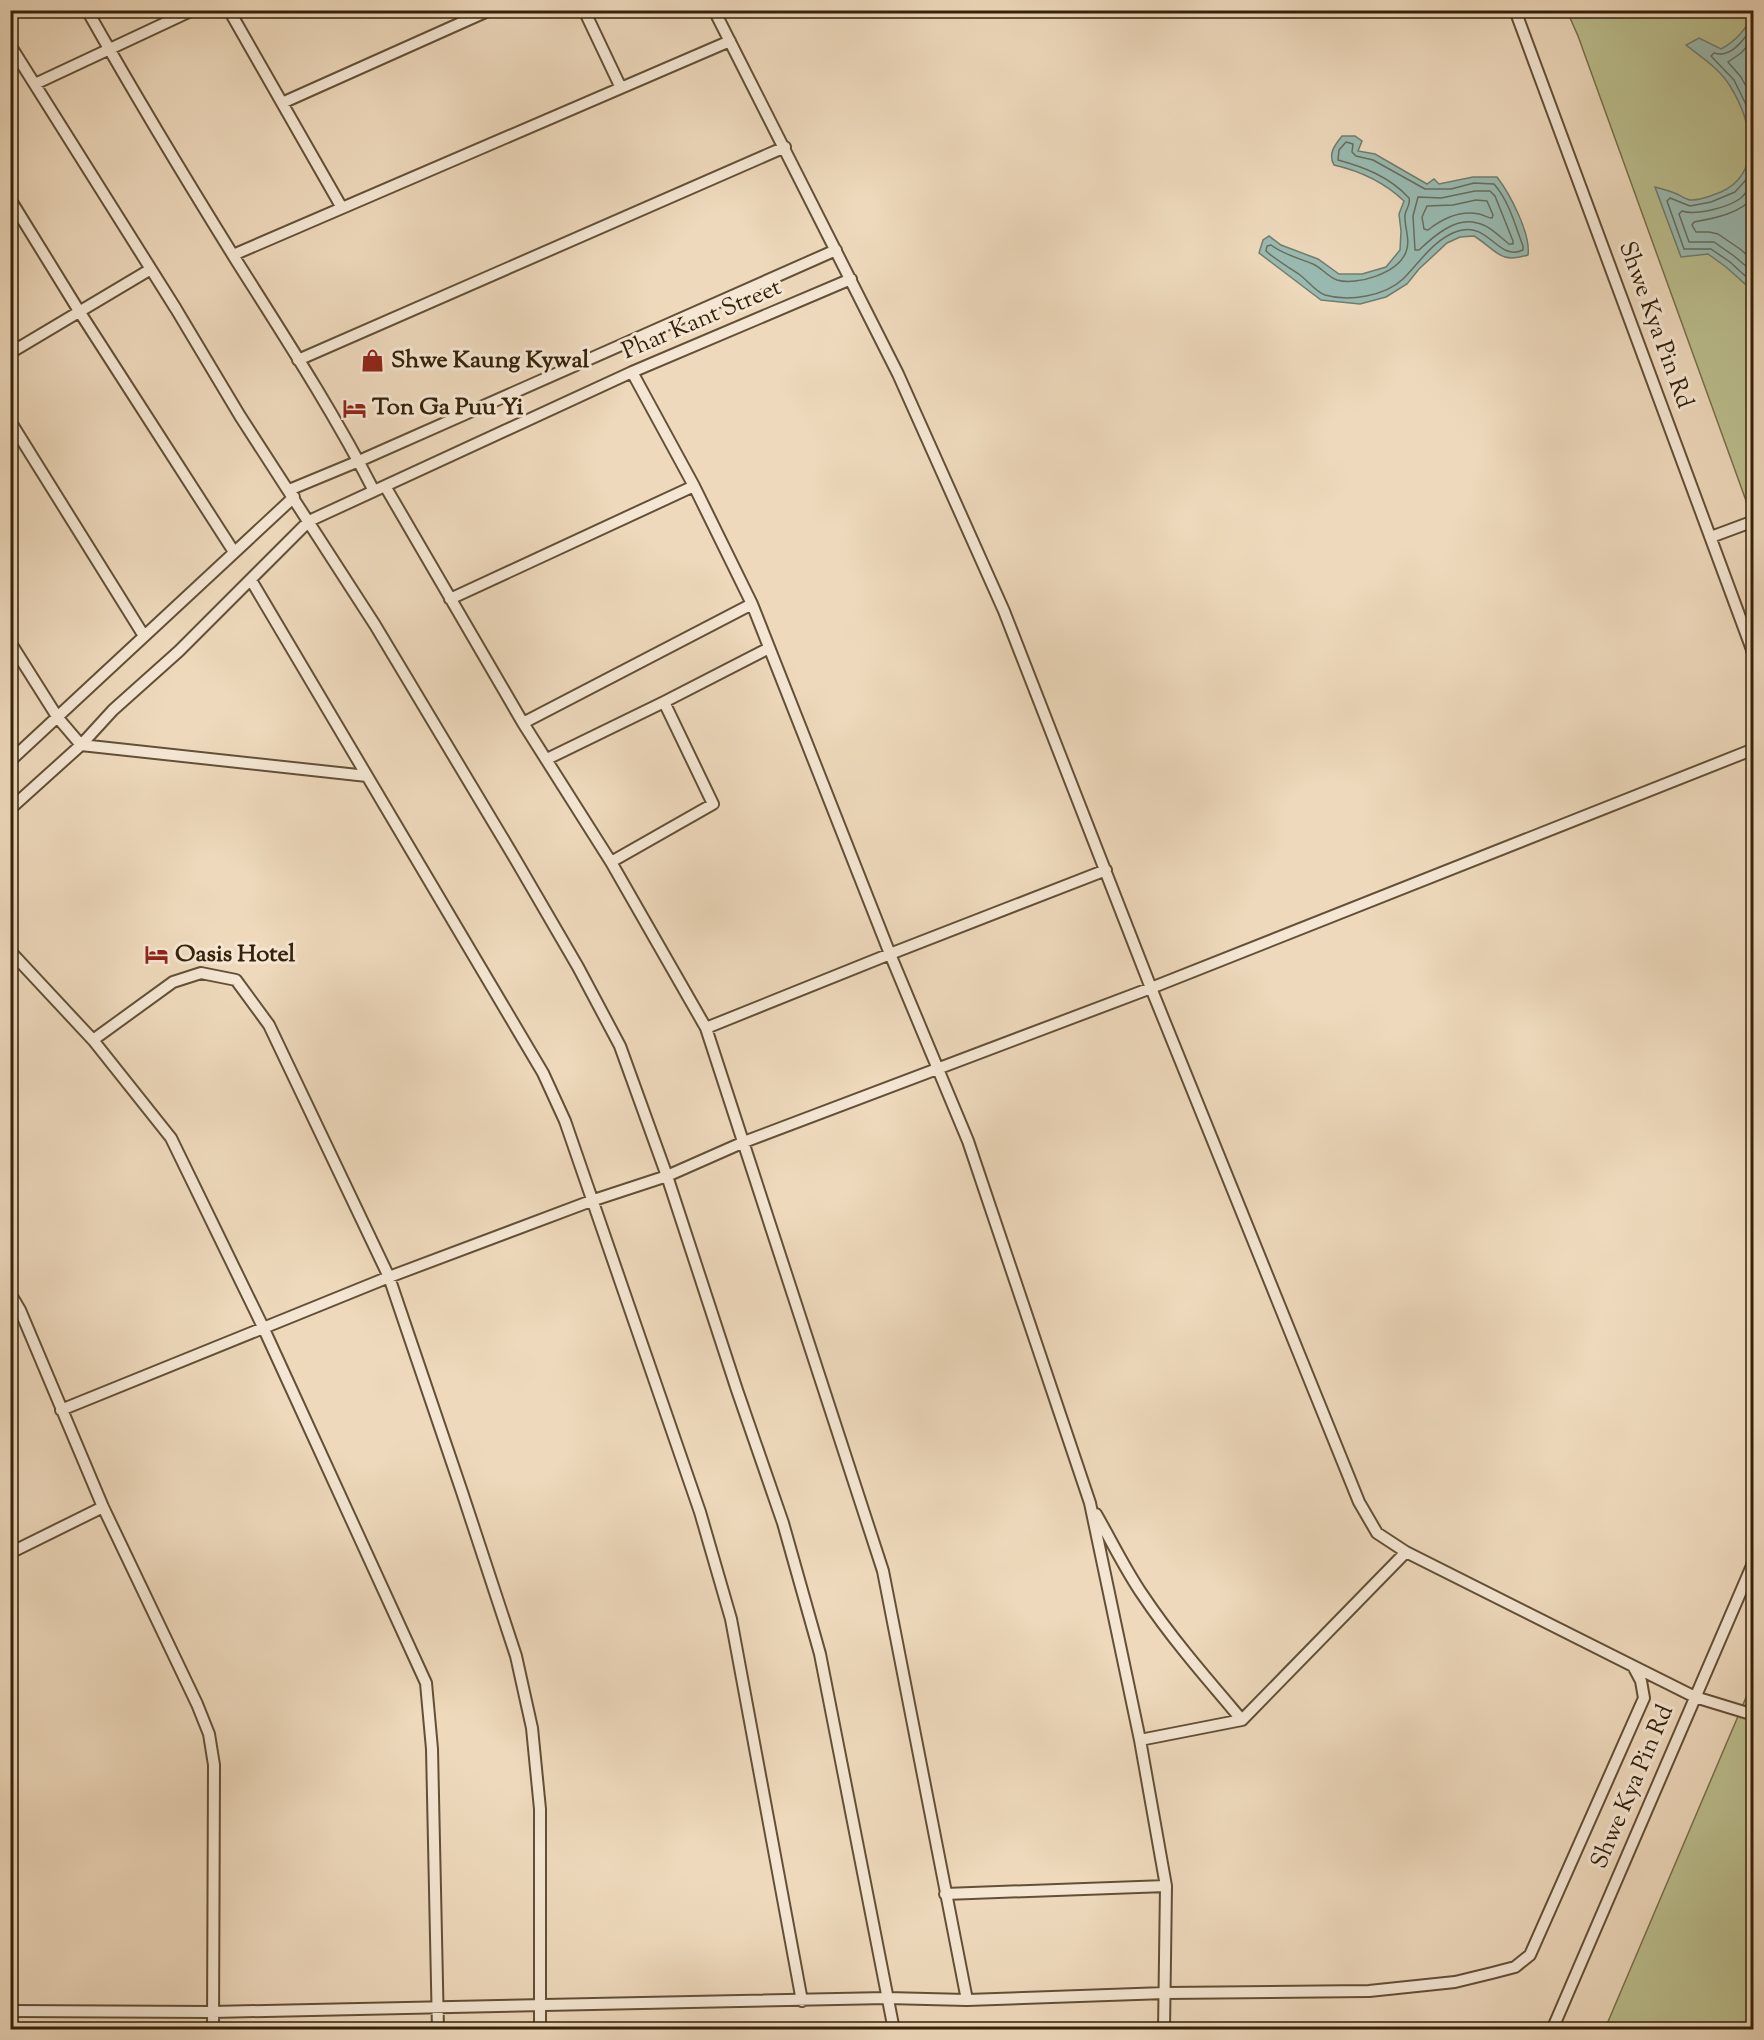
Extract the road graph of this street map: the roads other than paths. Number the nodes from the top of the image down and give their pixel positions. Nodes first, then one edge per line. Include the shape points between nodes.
1 (87, 10) edge
2 (193, 10) edge
3 (229, 10) edge
4 (490, 10) edge
5 (584, 10) edge
6 (714, 10) edge
7 (1515, 10) edge
8 (730, 41) junction
9 (10, 45) edge
10 (109, 50) junction
11 (35, 84) junction
12 (621, 88) junction
13 (282, 104) junction
14 (785, 147) junction
15 (10, 199) edge
16 (342, 208) junction
17 (836, 250) junction
18 (233, 255) junction
19 (151, 269) junction
20 (851, 279) junction
21 (80, 311) junction
22 (10, 353) edge
23 (298, 360) junction
24 (632, 372) junction
25 (10, 421) edge
26 (359, 461) junction
27 (385, 486) junction
28 (694, 486) junction
29 (374, 491) junction
30 (291, 494) junction
31 (309, 521) junction
32 (1754, 521) edge
33 (1711, 537) junction
34 (234, 552) junction
35 (251, 580) junction
36 (450, 599) junction
37 (752, 604) junction
38 (144, 636) junction
39 (10, 642) edge
40 (768, 648) junction
41 (1754, 655) edge
42 (664, 702) junction
43 (57, 718) junction
44 (523, 723) junction
45 (81, 745) junction
46 (1754, 749) edge
47 (547, 759) junction
48 (10, 760) edge
49 (367, 776) junction
50 (10, 808) edge
51 (611, 862) junction
52 (1106, 870) junction
53 (10, 951) edge
54 (890, 954) junction
55 (1151, 988) junction
56 (706, 1028) junction
57 (93, 1040) junction
58 (938, 1068) junction
59 (744, 1142) junction
60 (667, 1176) junction
61 (591, 1201) junction
62 (389, 1277) junction
63 (10, 1293) edge
64 (15, 1313) edge
65 (263, 1327) junction
66 (61, 1410) junction
67 (1090, 1503) junction
68 (103, 1507) junction
69 (1406, 1552) junction
70 (10, 1553) edge
71 (1754, 1561) edge
72 (1633, 1666) junction
73 (1695, 1697) junction
74 (1754, 1715) edge
75 (1242, 1720) junction
76 (1140, 1740) junction
77 (1166, 1886) junction
78 (945, 1894) junction
79 (1165, 1993) junction
80 (887, 1998) junction
81 (967, 2000) junction
82 (802, 2001) junction
83 (540, 2006) junction
84 (438, 2007) junction
85 (10, 2011) edge
86 (212, 2012) junction
87 (213, 2030) edge
88 (438, 2030) edge
89 (540, 2030) edge
90 (894, 2030) edge
91 (1164, 2030) edge
92 (1552, 2030) edge

1 - 10 street
2 - 10 street
3 - 13 street
4 - 13 street
5 - 12 street
6 - 8 street
7 - 33 street, Shwe Kya Pin Rd
8 - 12 street
8 - 14 street
9 - 11 street
10 - 11 street
10 - 18 street
11 - 19 street
12 - 16 street
13 - 16 street
14 - 17 street
14 - 23 street
15 - 21 street
16 - 18 street
17 - 20 street
17 - 26 street
18 - 23 street
19 - 21 street
19 - 30 street
20 - 24 street, Phar Kant Street
20 - 52 street via 1004,611
21 - 22 street
21 - 34 street
23 - 26 street
24 - 27 street, Phar Kant Street
24 - 28 street
25 - 38 street
26 - 29 street
26 - 30 street
27 - 29 street, Phar Kant Street
27 - 36 street
28 - 36 street
28 - 37 street
29 - 31 street, Phar Kant Street
30 - 31 street
30 - 34 street
31 - 35 street
31 - 60 street via 578,968 620,1046
32 - 33 street
33 - 41 street, Shwe Kya Pin Rd
34 - 38 street
35 - 45 street
35 - 49 street
36 - 44 street
37 - 40 street
37 - 44 street
38 - 43 street
39 - 43 street
40 - 42 street
40 - 54 street
42 - 47 street
42 - 51 street via 713,804
43 - 45 street
43 - 48 street
44 - 47 street
45 - 49 street
45 - 50 street
46 - 55 street
47 - 51 street
49 - 61 street via 543,1073 565,1121
51 - 56 street
52 - 54 street
52 - 55 street
53 - 57 street
54 - 56 street
54 - 58 street
55 - 58 street
55 - 69 street via 1359,1502 1377,1533
56 - 59 street
57 - 62 street via 173,982 201,973 236,980 269,1025
57 - 65 street via 171,1138
58 - 59 street
58 - 67 street via 968,1141
59 - 60 street
59 - 78 street via 883,1571
60 - 61 street
60 - 80 street via 783,1523 820,1654
61 - 62 street
61 - 82 street via 700,1512 731,1619
62 - 65 street
62 - 83 street via 512,1646 532,1728 540,1809
63 - 64 street
64 - 66 street
65 - 66 street
65 - 84 street via 426,1683 432,1749
66 - 68 street
67 - 75 street via 1140,1591 1184,1652
67 - 76 street
68 - 70 street
68 - 86 street via 209,1734 214,1765
69 - 72 street
69 - 75 street
71 - 73 street, Shwe Kya Pin Rd
72 - 73 street
72 - 79 street via 1644,1698 1530,1955 1515,1967 1455,1982 1369,1991
73 - 74 street
73 - 92 street, Shwe Kya Pin Rd
75 - 76 street
76 - 77 street
77 - 78 street
77 - 79 street
78 - 81 street
79 - 81 street
79 - 91 street
80 - 81 street
80 - 82 street
80 - 90 street
82 - 83 street
83 - 84 street
83 - 89 street
84 - 86 street
84 - 88 street
85 - 86 street
86 - 87 street

